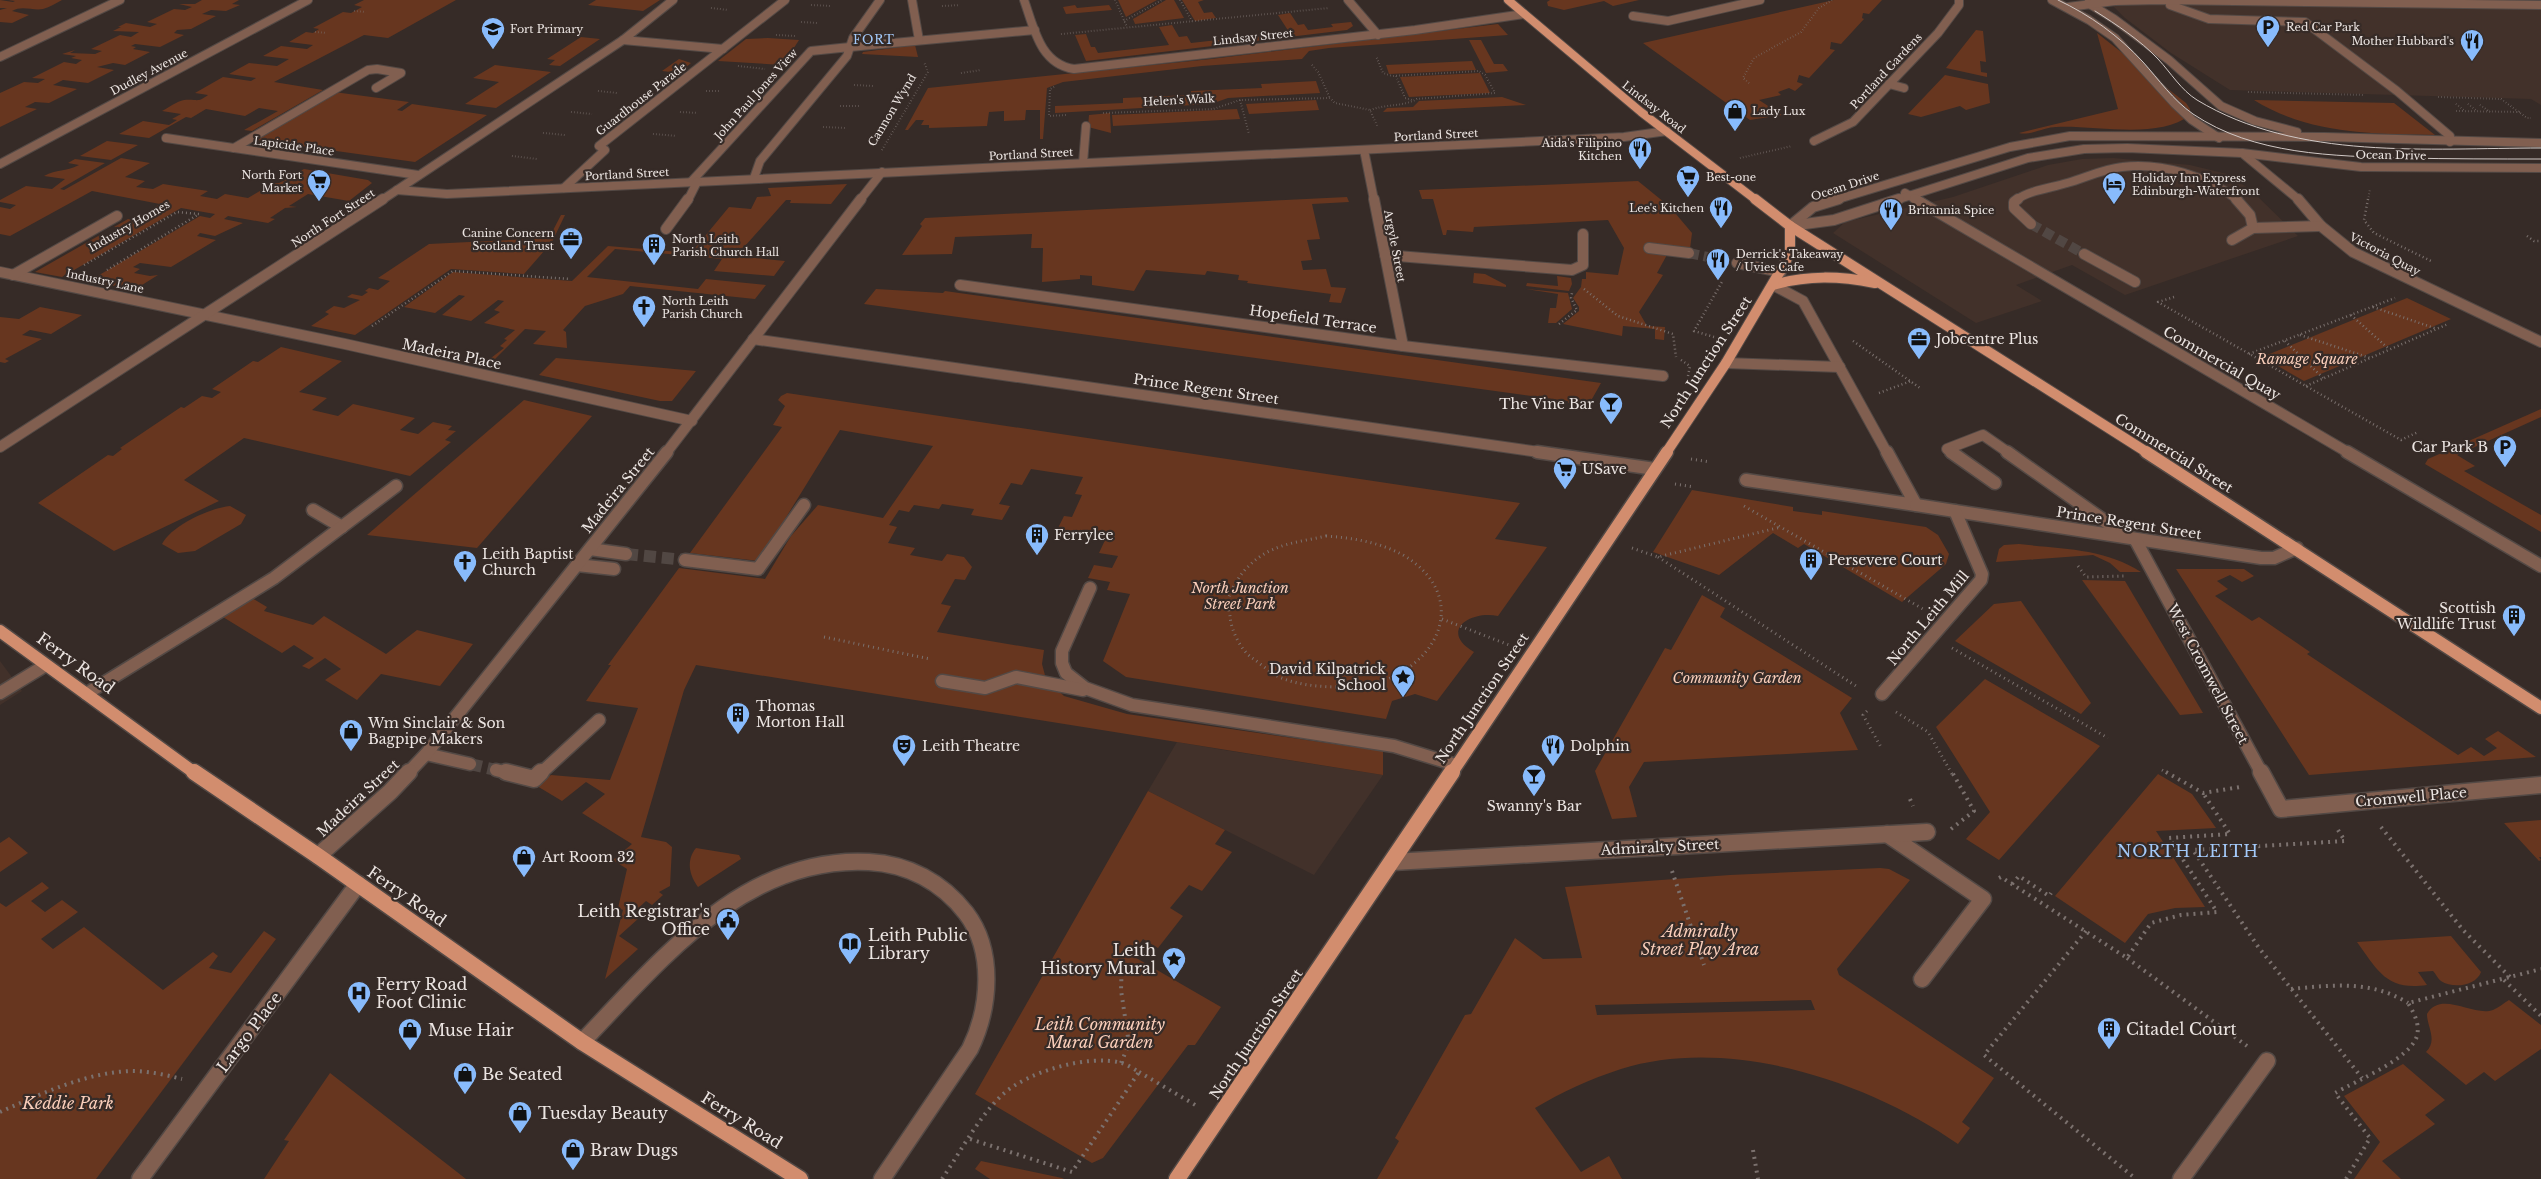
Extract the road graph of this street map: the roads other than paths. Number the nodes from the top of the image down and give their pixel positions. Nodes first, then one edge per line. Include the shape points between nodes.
1 (120, 0) edge
2 (308, 0) edge
3 (673, 0) edge
4 (785, 0) edge
5 (880, 0) edge
6 (912, 0) edge
7 (1024, 0) edge
8 (1508, 0) edge
9 (1760, 0) edge
10 (1959, 0) edge
11 (2052, 0) edge
12 (2081, 0) edge
13 (2143, 0) edge
14 (1350, 3) edge
15 (1744, 4) junction
16 (2089, 4) junction
17 (2541, 5) edge
18 (2068, 7) junction
19 (1752, 8) dead end
20 (1524, 14) junction
21 (1634, 16) dead end
22 (1037, 33) junction
23 (1378, 35) junction
24 (623, 40) junction
25 (919, 40) junction
26 (1930, 41) junction
27 (1940, 44) dead end
28 (850, 47) junction
29 (723, 50) junction
30 (0, 57) edge
31 (1889, 84) junction
32 (376, 88) dead end
33 (1904, 88) dead end
34 (2236, 114) junction
35 (1086, 126) dead end
36 (1667, 131) junction
37 (2325, 137) junction
38 (166, 138) dead end
39 (2219, 138) junction
40 (2247, 138) junction
41 (1814, 141) road end
42 (2450, 142) junction
43 (2541, 143) edge
44 (234, 148) junction
45 (1364, 150) junction
46 (2242, 153) junction
47 (1083, 163) junction
48 (0, 164) edge
49 (2541, 168) edge
50 (882, 172) junction
51 (418, 175) junction
52 (754, 178) junction
53 (694, 182) junction
54 (1889, 184) junction
55 (564, 188) junction
56 (397, 190) junction
57 (1909, 195) junction
58 (117, 216) dead end
59 (2031, 224) tunnel mouth
60 (1790, 226) junction
61 (2321, 226) junction
62 (2252, 228) junction
63 (666, 229) dead end
64 (1583, 234) dead end
65 (2232, 240) dead end
66 (2006, 241) dead end
67 (1994, 245) junction
68 (1649, 248) dead end
69 (1689, 253) tunnel mouth
70 (2084, 254) tunnel mouth
71 (1385, 255) junction
72 (1737, 263) tunnel mouth
73 (0, 272) edge
74 (1781, 272) junction
75 (13, 275) junction
76 (2135, 282) dead end
77 (960, 285) dead end
78 (1773, 285) junction
79 (1882, 285) junction
80 (205, 315) junction
81 (753, 339) junction
82 (2541, 342) edge
83 (1403, 346) junction
84 (1726, 363) junction
85 (1840, 367) junction
86 (1662, 376) dead end
87 (692, 421) junction
88 (0, 447) edge
89 (1655, 469) junction
90 (1746, 480) dead end
91 (1995, 483) dead end
92 (396, 486) dead end
93 (804, 505) dead end
94 (1916, 505) junction
95 (313, 510) dead end
96 (1955, 511) junction
97 (342, 526) junction
98 (2132, 538) junction
99 (2297, 548) junction
100 (590, 549) junction
101 (626, 554) tunnel mouth
102 (685, 560) tunnel mouth
103 (577, 565) junction
104 (2541, 566) edge
105 (614, 569) dead end
106 (1090, 588) dead end
107 (0, 631) edge
108 (46, 665) junction
109 (942, 681) dead end
110 (1092, 692) junction
111 (0, 693) edge
112 (86, 694) junction
113 (1880, 697) road end
114 (2541, 708) edge
115 (599, 720) dead end
116 (426, 754) junction
117 (470, 764) tunnel mouth
118 (1456, 765) junction
119 (496, 770) tunnel mouth
120 (2541, 785) edge
121 (2281, 809) joint
122 (1927, 832) road end
123 (1887, 834) junction
124 (318, 856) junction
125 (1393, 862) junction
126 (358, 884) junction
127 (1922, 979) dead end
128 (582, 1042) junction
129 (2267, 1061) road end
130 (140, 1179) edge
131 (800, 1179) edge
132 (882, 1179) edge
133 (1177, 1179) edge
134 (2181, 1179) edge

1 - 30 street
2 - 48 street, Dudley Avenue
3 - 24 street, North Fort Street
4 - 29 street, Guardhouse Parade
5 - 28 street
6 - 25 street
7 - 22 street, Lindsay Street
8 - 20 main road, Lindsay Road
9 - 15 street
10 - 26 street, Portland Gardens via 1959,5
11 - 18 street, Ocean Drive
12 - 16 street, Ocean Drive
13 - 16 street
13 - 17 street
13 - 42 street via 2181,8 2208,19 2306,22 2397,91 2450,136
14 - 23 street
15 - 19 street
15 - 21 street via 1666,24
16 - 18 street
16 - 34 street, Ocean Drive via 2169,60 2221,106
18 - 39 street, Ocean Drive via 2115,38 2174,103
20 - 23 street, Lindsay Street
20 - 36 main road, Lindsay Road
22 - 23 street, Lindsay Street via 1050,60 1074,69
22 - 25 street, John Paul Jones View
24 - 29 street, Guardhouse Parade
24 - 51 street, North Fort Street
25 - 28 street, John Paul Jones View
26 - 27 street
26 - 31 street, Portland Gardens
28 - 52 street via 847,56 760,161
28 - 53 street, John Paul Jones View via 811,51
29 - 55 street, Guardhouse Parade via 599,146 605,150
31 - 33 street
31 - 41 street, Portland Gardens via 1853,122
32 - 44 street via 401,73 368,70
34 - 37 street, Ocean Drive via 2274,128
34 - 40 street via 2244,123
35 - 47 street
36 - 45 street, Portland Street via 1624,137
36 - 60 main road, Lindsay Road
37 - 40 street, Ocean Drive
37 - 42 street, Ocean Drive
38 - 44 street, Lapicide Place
39 - 40 street, Ocean Drive
39 - 46 street, Ocean Drive
39 - 54 street, Ocean Drive via 2099,135 2049,139 2010,147
40 - 46 street via 2248,149
42 - 43 street, Ocean Drive
44 - 51 street, Lapicide Place
45 - 47 street, Portland Street
45 - 71 street, Argyle Street
46 - 49 street, Ocean Drive via 2361,167
46 - 57 street, Ocean Drive via 2084,149 2028,158
46 - 61 street, Victoria Quay via 2295,196
47 - 50 street, Portland Street
50 - 52 street, Portland Street
50 - 81 street, Madeira Street
51 - 56 street, North Fort Street
52 - 53 street, Portland Street
53 - 55 street, Portland Street
53 - 63 street, John Paul Jones View via 683,208
54 - 57 street, Commercial Quay
54 - 60 street, Ocean Drive via 1813,207
55 - 56 street, Portland Street via 447,194
56 - 80 street, North Fort Street
57 - 60 street, Ocean Drive via 1834,220
57 - 67 street, Commercial Quay
58 - 75 street, Industry Homes
59 - 62 street via 2014,208 2014,202 2019,198 2120,168 2143,166 2180,172 2226,191 2244,207
60 - 74 main road, North Junction Street via 1790,251
60 - 79 main road, Commercial Street
61 - 62 street
61 - 82 street, Victoria Quay via 2353,252
62 - 65 street
64 - 71 street via 1583,265 1576,270
66 - 67 street
67 - 104 street, Commercial Quay
68 - 69 street
70 - 76 street
71 - 83 street, Argyle Street
72 - 74 street
73 - 75 street, Industry Lane
74 - 78 main road, North Junction Street
75 - 80 street, Industry Lane
77 - 83 street, Hopefield Terrace
78 - 79 main road via 1818,275
78 - 84 main road, North Junction Street
78 - 85 street via 1803,301
79 - 99 main road, Commercial Street
80 - 87 street, Madeira Place
80 - 88 street, North Fort Street
81 - 87 street, Madeira Street
81 - 89 street, Prince Regent Street
83 - 86 street, Hopefield Terrace
84 - 85 street
84 - 89 main road, North Junction Street
85 - 94 street
87 - 100 street, Madeira Street
89 - 118 main road, North Junction Street
90 - 94 street
91 - 98 street via 1947,448 1983,435
92 - 97 street
93 - 102 street via 758,569
94 - 96 street
95 - 97 street
96 - 98 street, Prince Regent Street
96 - 113 street, North Leith Mill via 1982,580
97 - 112 street via 274,578
98 - 99 street, Prince Regent Street via 2261,558 2274,558
98 - 121 street, West Cromwell Street
99 - 114 main road, Commercial Street
100 - 101 street
100 - 103 street, Madeira Street
103 - 105 street
103 - 116 street, Madeira Street
106 - 110 street via 1061,653 1063,668 1073,681
107 - 108 main road, Ferry Road
108 - 111 street
108 - 112 main road, Ferry Road
109 - 110 street via 985,688 1016,677
110 - 118 street via 1132,705 1394,746
112 - 124 main road, Ferry Road via 170,756
115 - 119 street via 534,779
116 - 117 street
116 - 124 street, Madeira Street
118 - 125 main road, North Junction Street
120 - 121 street, Cromwell Place
122 - 123 street, Admiralty Street
123 - 125 street, Admiralty Street
123 - 127 street via 1983,899
124 - 126 main road, Ferry Road
125 - 133 main road, North Junction Street
126 - 128 main road, Ferry Road
126 - 130 street, Largo Place
128 - 131 main road, Ferry Road
128 - 132 street via 690,932 737,898 765,883 798,870 832,863 863,862 897,865 928,878 951,892 978,933 985,953 983,1007 978,1031 959,1068
129 - 134 street

